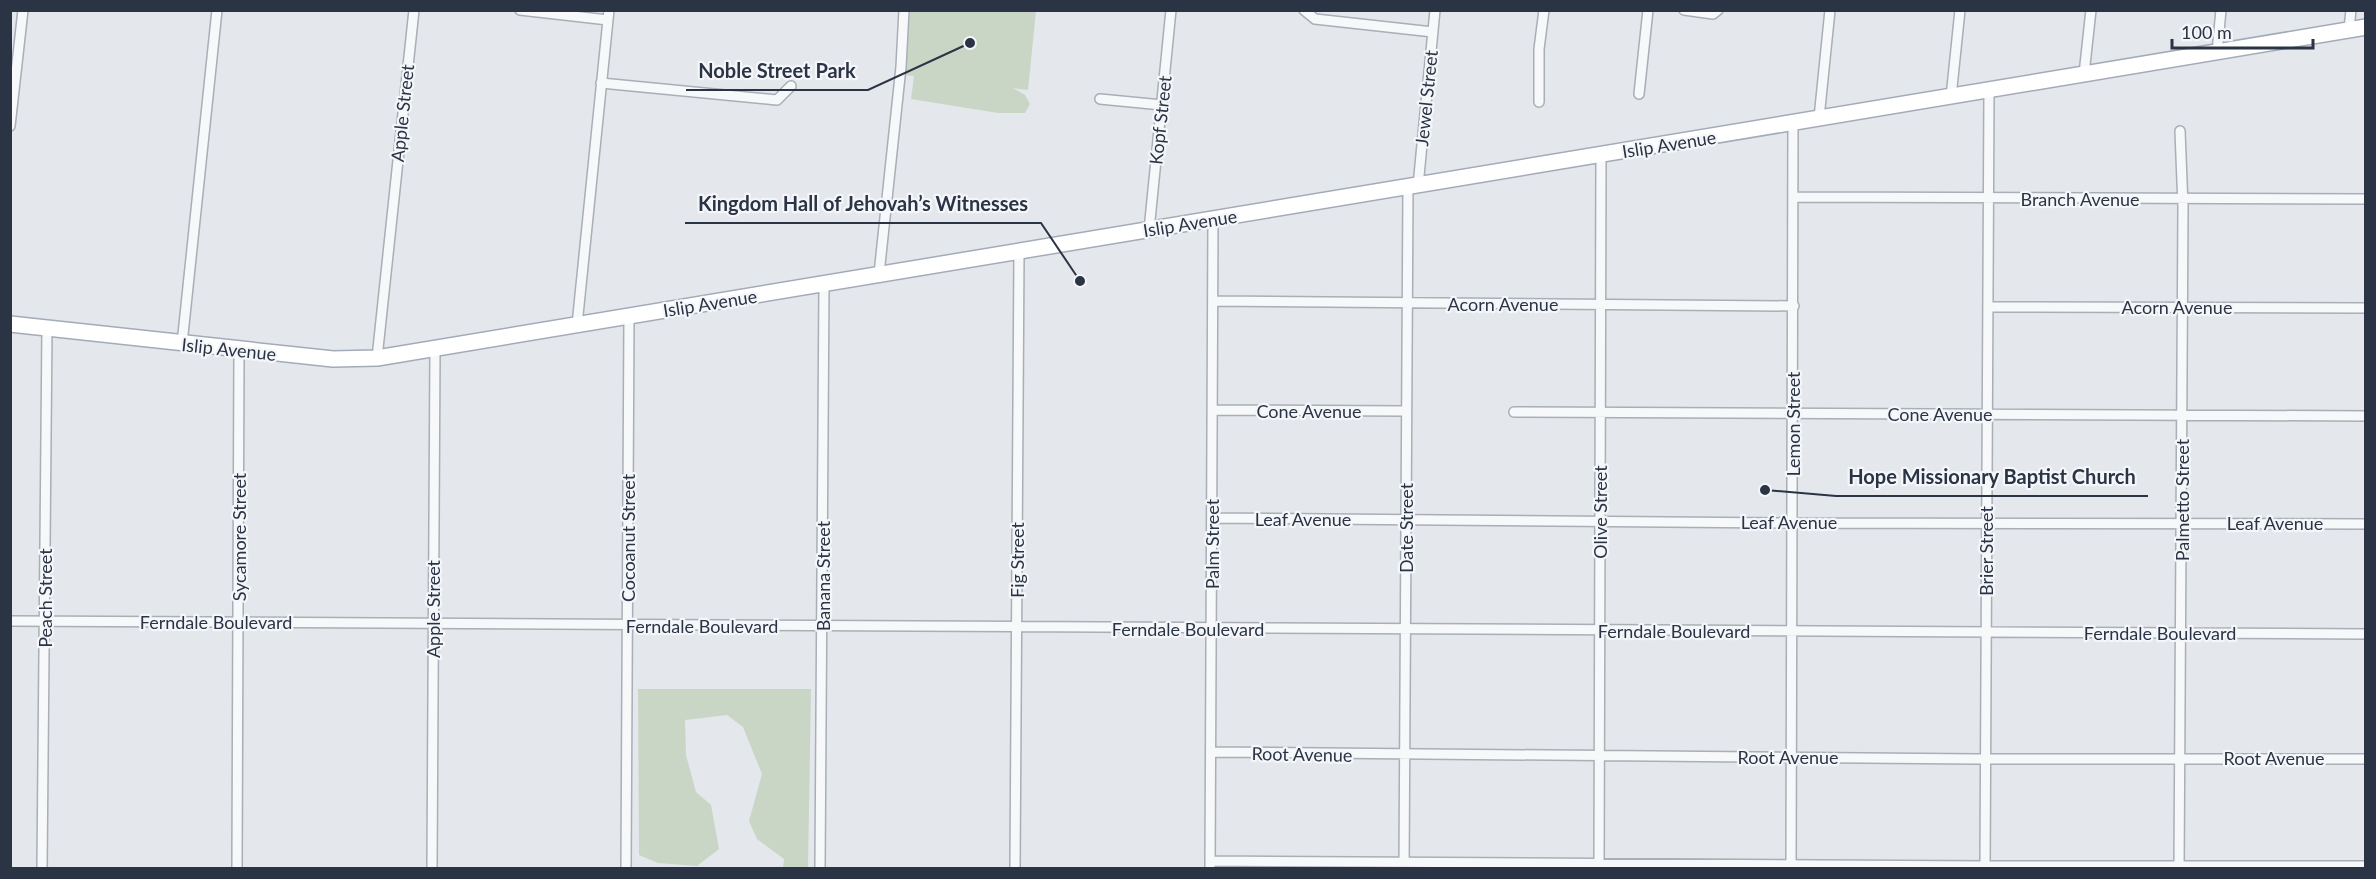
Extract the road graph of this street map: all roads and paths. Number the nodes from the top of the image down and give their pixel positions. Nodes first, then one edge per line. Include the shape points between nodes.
1 (23, 10) edge
2 (217, 10) edge
3 (414, 10) edge
4 (520, 10) edge
5 (904, 10) edge
6 (1171, 10) edge
7 (1304, 10) edge
8 (1435, 10) edge
9 (1544, 10) edge
10 (1648, 10) edge
11 (1684, 10) edge
12 (1830, 10) edge
13 (1960, 10) edge
14 (2091, 10) edge
15 (2221, 10) edge
16 (2351, 10) edge
17 (1718, 11) edge
18 (608, 15) edge
19 (2366, 27) edge
20 (2349, 29) junction
21 (1433, 32) junction
22 (2217, 52) junction
23 (2085, 74) junction
24 (602, 83) junction
25 (791, 86) dead end
26 (1989, 90) junction
27 (1640, 94) dead end
28 (1951, 97) junction
29 (1100, 99) dead end
30 (1539, 102) dead end
31 (1162, 105) junction
32 (1819, 118) junction
33 (1793, 123) junction
34 (10, 126) edge
35 (2180, 131) dead end
36 (1601, 155) junction
37 (1413, 187) junction
38 (1794, 197) junction
39 (1988, 199) junction
40 (2183, 199) junction
41 (2366, 199) edge
42 (1213, 219) junction
43 (1149, 230) junction
44 (1019, 252) junction
45 (879, 274) junction
46 (824, 284) junction
47 (1213, 301) junction
48 (1407, 304) junction
49 (1601, 305) junction
50 (1794, 306) junction
51 (2183, 307) junction
52 (1988, 308) junction
53 (2366, 308) edge
54 (629, 316) junction
55 (10, 324) edge
56 (577, 325) junction
57 (47, 328) junction
58 (182, 344) junction
59 (435, 349) junction
60 (239, 350) junction
61 (378, 358) junction
62 (1212, 410) junction
63 (1406, 411) junction
64 (1514, 412) dead end
65 (1600, 413) junction
66 (1793, 414) junction
67 (1987, 414) junction
68 (2182, 415) junction
69 (2366, 416) edge
70 (1212, 518) junction
71 (1406, 520) junction
72 (1600, 521) junction
73 (1793, 523) junction
74 (1986, 523) junction
75 (2182, 523) junction
76 (2366, 524) edge
77 (10, 621) edge
78 (45, 622) junction
79 (239, 622) junction
80 (433, 624) junction
81 (627, 625) junction
82 (822, 627) junction
83 (1016, 628) junction
84 (1211, 628) junction
85 (1406, 630) junction
86 (1599, 631) junction
87 (1792, 632) junction
88 (1986, 633) junction
89 (2180, 633) junction
90 (2366, 634) edge
91 (1211, 752) junction
92 (1405, 755) junction
93 (1599, 755) junction
94 (1791, 757) junction
95 (2180, 758) junction
96 (1985, 759) junction
97 (2366, 759) edge
98 (1210, 865) edge
99 (1404, 865) edge
100 (1599, 866) edge
101 (2366, 866) edge
102 (1791, 867) edge
103 (1985, 867) edge
104 (42, 868) edge
105 (237, 868) edge
106 (432, 868) edge
107 (626, 868) edge
108 (820, 868) edge
109 (1015, 868) edge
110 (2179, 868) edge

1 - 34 street
2 - 58 street
3 - 61 street, Apple Street
4 - 18 street
5 - 45 street
6 - 31 street, Kopf Street
7 - 21 street via 1315,19
8 - 21 street, Jewel Street
9 - 30 street
10 - 27 street
11 - 17 street via 1713,14
12 - 32 street
13 - 28 street
14 - 23 street
15 - 22 street
16 - 20 street
18 - 24 street
19 - 20 main road, Islip Avenue
20 - 22 main road, Islip Avenue
21 - 37 street, Jewel Street
22 - 23 main road, Islip Avenue
23 - 26 main road, Islip Avenue
24 - 25 street via 777,100
24 - 56 street
26 - 28 main road, Islip Avenue
26 - 39 street, Brier Street
28 - 32 main road, Islip Avenue
29 - 31 street
31 - 43 street, Kopf Street
32 - 33 main road, Islip Avenue
33 - 36 main road, Islip Avenue
33 - 38 street, Lemon Street
35 - 40 street, Palmetto Street
36 - 37 main road, Islip Avenue
36 - 49 street, Olive Street
37 - 42 main road, Islip Avenue
37 - 48 street, Date Street
38 - 39 street, Branch Avenue
38 - 50 street, Lemon Street
39 - 40 street, Branch Avenue
39 - 52 street, Brier Street
40 - 41 street, Branch Avenue
40 - 51 street, Palmetto Street
42 - 43 main road, Islip Avenue
42 - 47 street, Palm Street
43 - 44 main road, Islip Avenue
44 - 45 main road, Islip Avenue
44 - 83 street, Fig Street
45 - 46 main road, Islip Avenue
46 - 54 main road, Islip Avenue
46 - 82 street, Banana Street
47 - 48 street, Acorn Avenue
47 - 62 street, Palm Street
48 - 49 street, Acorn Avenue
48 - 63 street, Date Street
49 - 50 street, Acorn Avenue
49 - 65 street, Olive Street
50 - 66 street, Lemon Street
51 - 52 street, Acorn Avenue
51 - 53 street, Acorn Avenue
51 - 68 street, Palmetto Street
52 - 67 street, Brier Street
54 - 56 main road, Islip Avenue
54 - 81 street, Cocoanut Street
55 - 57 main road, Islip Avenue
56 - 59 main road, Islip Avenue
57 - 58 main road, Islip Avenue
57 - 78 street, Peach Street
58 - 60 main road, Islip Avenue
59 - 61 main road, Islip Avenue
59 - 80 street, Apple Street
60 - 61 main road, Islip Avenue via 333,359
60 - 79 street, Sycamore Street
62 - 63 street, Cone Avenue
62 - 70 street, Palm Street
63 - 71 street, Date Street
64 - 65 street, Cone Avenue
65 - 66 street, Cone Avenue
65 - 72 street, Olive Street
66 - 67 street, Cone Avenue
66 - 73 street, Lemon Street
67 - 68 street, Cone Avenue
67 - 74 street, Brier Street
68 - 69 street, Cone Avenue
68 - 75 street, Palmetto Street
70 - 71 street, Leaf Avenue
70 - 84 street, Palm Street
71 - 72 street, Leaf Avenue
71 - 85 street, Date Street
72 - 73 street, Leaf Avenue
72 - 86 street, Olive Street
73 - 74 street, Leaf Avenue
73 - 87 street, Lemon Street
74 - 75 street, Leaf Avenue
74 - 88 street, Brier Street
75 - 76 street, Leaf Avenue
75 - 89 street, Palmetto Street
77 - 78 street, Ferndale Boulevard
78 - 79 street, Ferndale Boulevard
78 - 104 street, Peach Street
79 - 80 street, Ferndale Boulevard
79 - 105 street, Sycamore Street
80 - 81 street, Ferndale Boulevard
80 - 106 street, Apple Street
81 - 82 street, Ferndale Boulevard
81 - 107 street, Cocoanut Street
82 - 83 street, Ferndale Boulevard
82 - 108 street, Banana Street
83 - 84 street, Ferndale Boulevard
83 - 109 street, Fig Street
84 - 85 street, Ferndale Boulevard
84 - 91 street, Palm Street
85 - 86 street, Ferndale Boulevard
85 - 92 street, Date Street
86 - 87 street, Ferndale Boulevard
86 - 93 street, Olive Street
87 - 88 street, Ferndale Boulevard
87 - 94 street, Lemon Street
88 - 89 street, Ferndale Boulevard
88 - 96 street, Brier Street
89 - 90 street, Ferndale Boulevard
89 - 95 street, Palmetto Street
91 - 92 street, Root Avenue
91 - 98 street, Palm Street
92 - 93 street, Root Avenue
92 - 99 street, Date Street
93 - 94 street, Root Avenue
93 - 100 street, Olive Street
94 - 96 street, Root Avenue
94 - 102 street, Lemon Street
95 - 96 street, Root Avenue
95 - 97 street, Root Avenue
95 - 110 street, Palmetto Street
96 - 103 street, Brier Street
98 - 99 street
99 - 100 street
100 - 102 street
101 - 110 street
102 - 103 street
103 - 110 street

